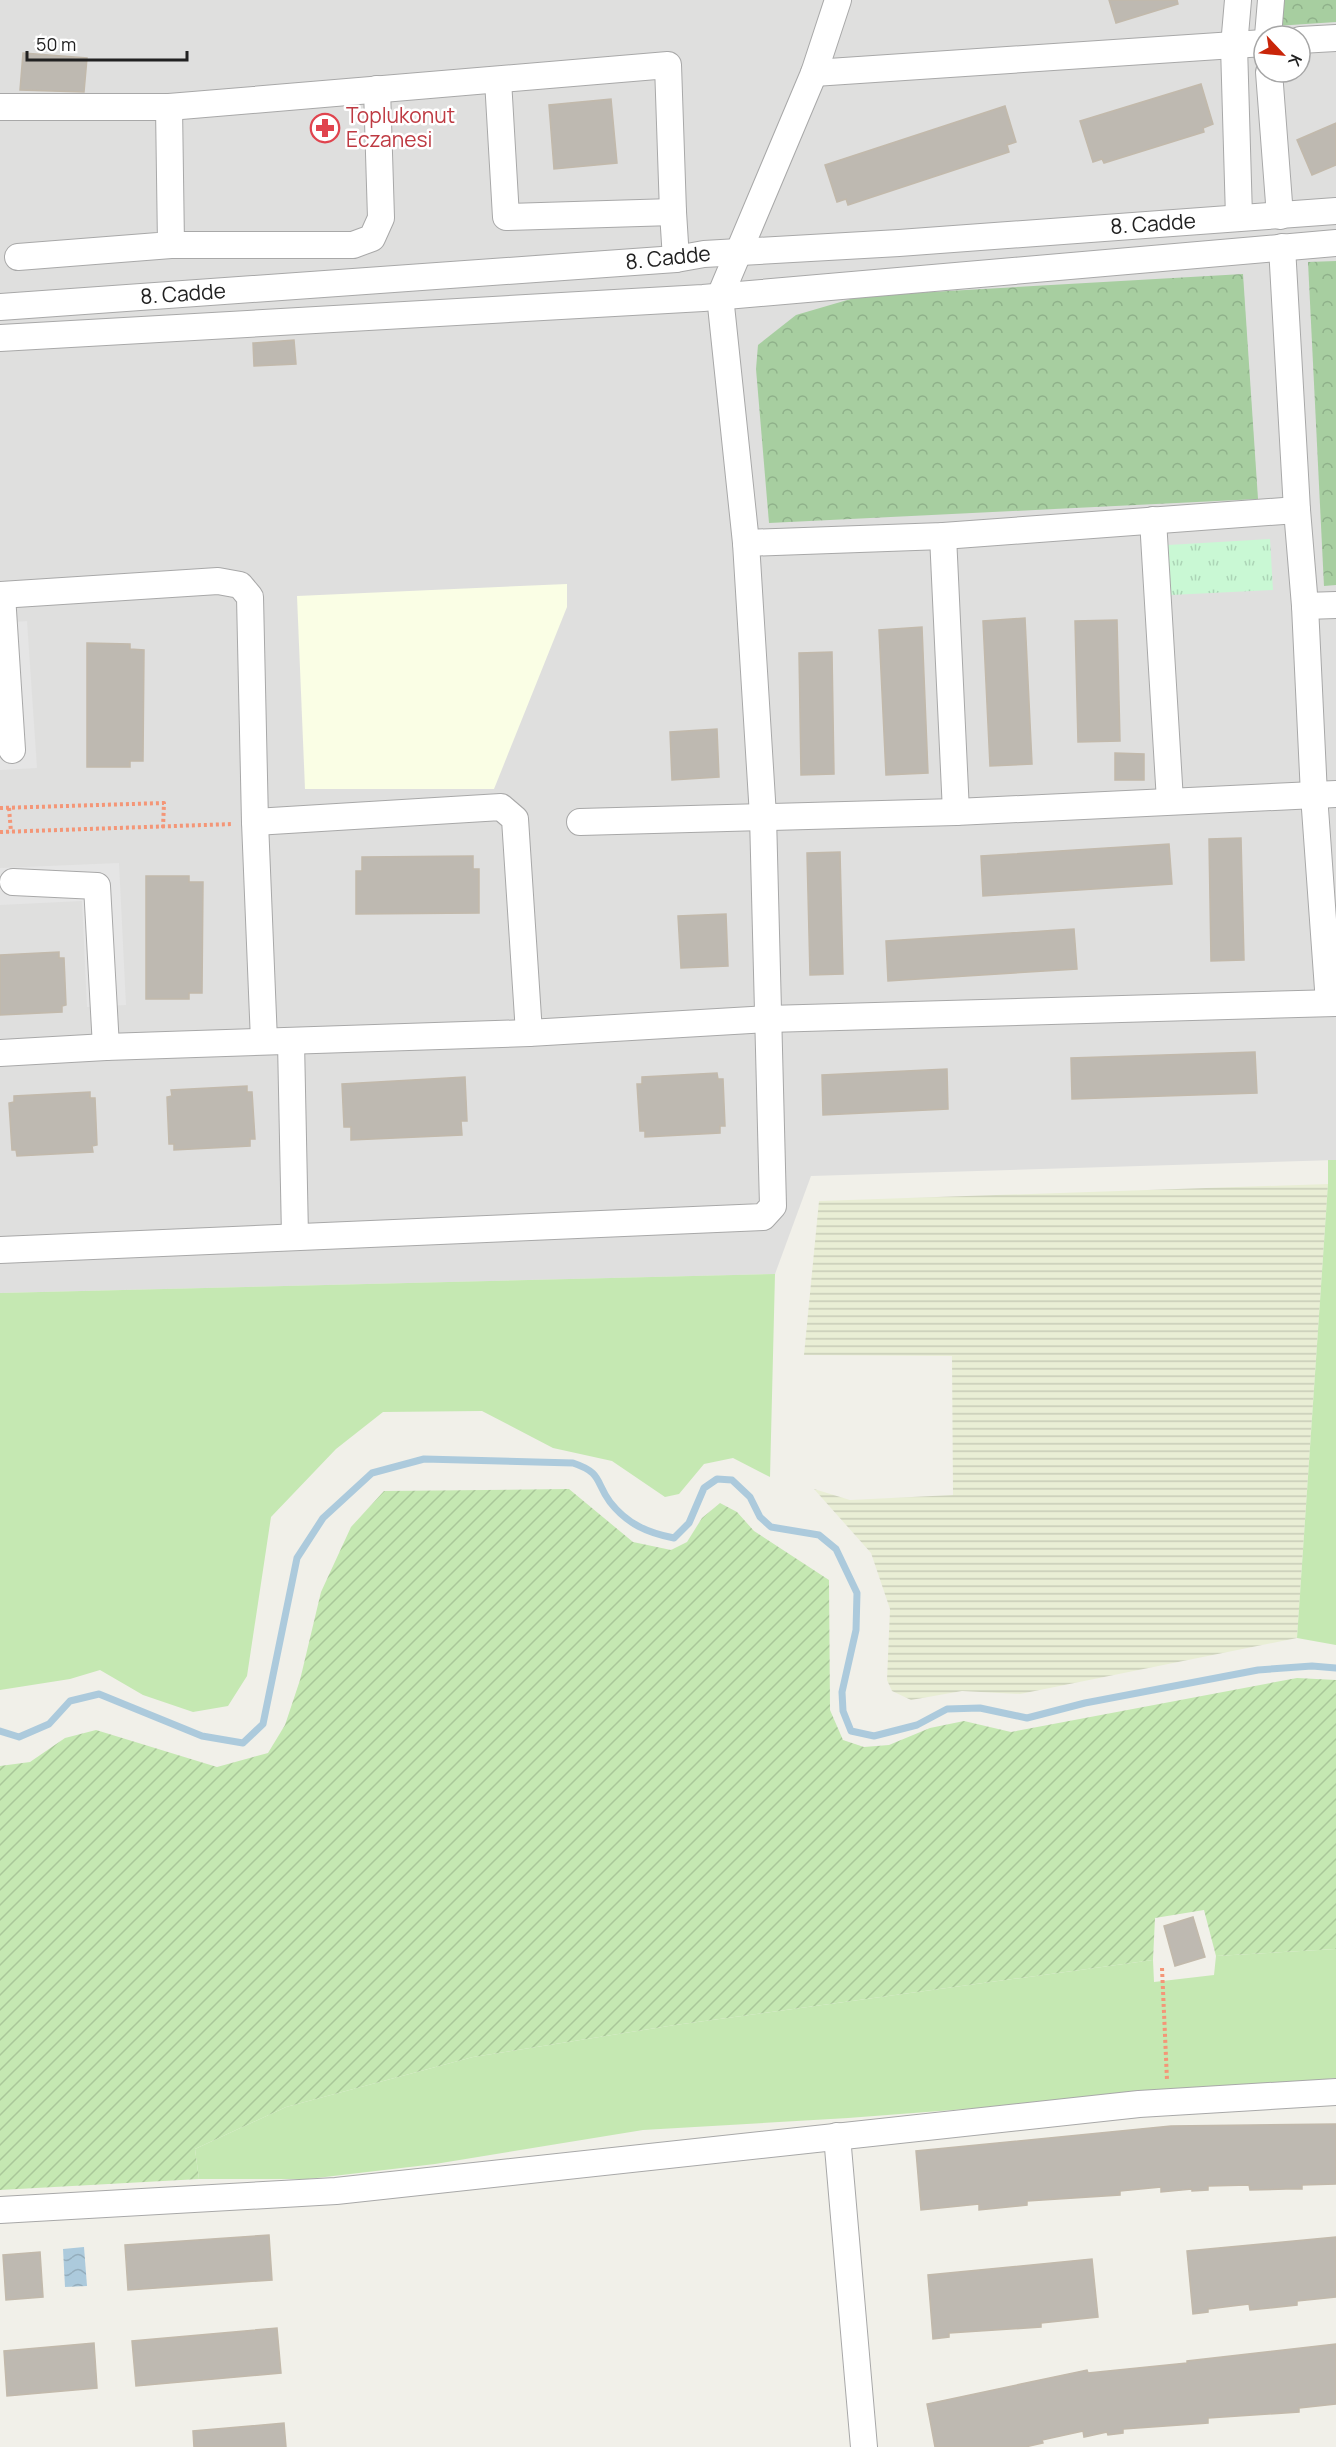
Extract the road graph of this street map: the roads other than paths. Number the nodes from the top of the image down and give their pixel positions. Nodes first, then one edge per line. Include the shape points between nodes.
1 (838, 0) edge
2 (1238, 0) edge
3 (1271, 0) edge
4 (1269, 24) edge
5 (1336, 38) edge
6 (1312, 39) edge
7 (1252, 44) edge
8 (1234, 46) junction
9 (814, 73) junction
10 (498, 80) junction
11 (1270, 84) edge
12 (377, 88) junction
13 (0, 107) edge
14 (169, 107) junction
15 (1336, 211) edge
16 (673, 212) junction
17 (1280, 216) junction
18 (1239, 217) junction
19 (1336, 243) edge
20 (171, 245) junction
21 (1282, 247) junction
22 (739, 252) junction
23 (18, 257) dead end
24 (676, 259) junction
25 (720, 296) junction
26 (0, 307) edge
27 (0, 338) edge
28 (1297, 510) junction
29 (1153, 520) junction
30 (944, 536) junction
31 (746, 543) junction
32 (1, 595) edge
33 (1336, 604) edge
34 (1305, 606) junction
35 (12, 750) dead end
36 (1325, 795) edge
37 (1170, 801) junction
38 (956, 812) junction
39 (764, 816) junction
40 (255, 822) junction
41 (580, 822) dead end
42 (13, 882) dead end
43 (1333, 1003) edge
44 (768, 1019) junction
45 (529, 1033) junction
46 (264, 1041) junction
47 (291, 1042) junction
48 (106, 1047) junction
49 (0, 1053) edge
50 (296, 1236) junction
51 (0, 1250) edge
52 (1336, 2092) edge
53 (837, 2136) junction
54 (0, 2210) edge
55 (864, 2447) edge

1 - 9 street
2 - 8 street
3 - 4 street
5 - 6 street
7 - 8 street
8 - 9 street
8 - 18 street
9 - 22 street
10 - 12 street
10 - 16 street via 506,217
10 - 16 street via 668,65
11 - 17 street
12 - 14 street
12 - 20 street via 381,218 372,238 353,245
13 - 14 street
14 - 20 street
15 - 17 street, 8. Cadde
16 - 24 street
17 - 18 street, 8. Cadde
18 - 22 street, 8. Cadde
19 - 21 street, 8. Cadde
20 - 23 street
21 - 25 street, 8. Cadde
21 - 28 street
22 - 24 street, 8. Cadde
22 - 25 street
24 - 26 street, 8. Cadde
25 - 27 street, 8. Cadde
25 - 31 street
28 - 29 street
28 - 34 street
29 - 30 street
29 - 37 street
30 - 31 street
30 - 38 street
31 - 39 street
32 - 35 street
32 - 40 street via 218,581 240,585 250,597
33 - 34 street
34 - 36 street
36 - 37 street
36 - 43 street
37 - 38 street
38 - 39 street
39 - 41 street
39 - 44 street
40 - 45 street via 501,807 515,819
40 - 46 street
42 - 48 street via 98,886
43 - 44 street
44 - 45 street
44 - 50 street via 773,1206 763,1217
45 - 47 street
46 - 47 street
46 - 48 street
47 - 50 street
48 - 49 street
50 - 51 street
52 - 53 street via 1168,2102
53 - 54 street via 336,2191
53 - 55 street

